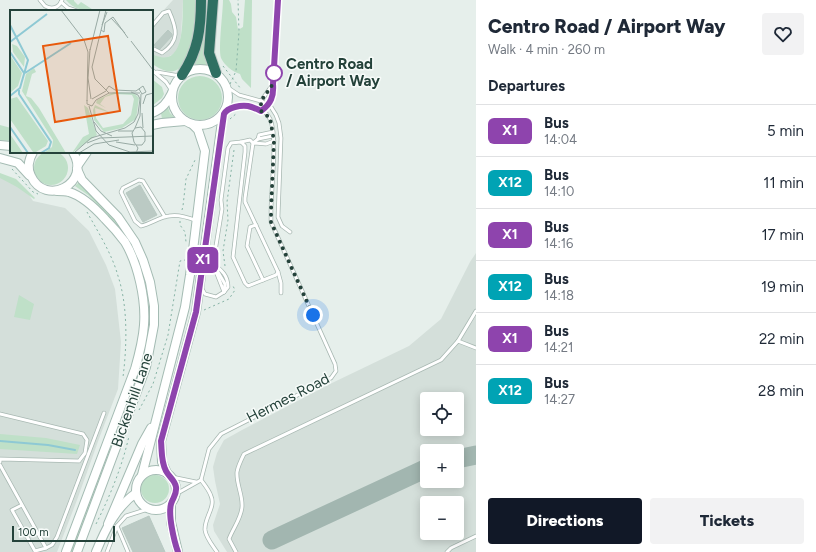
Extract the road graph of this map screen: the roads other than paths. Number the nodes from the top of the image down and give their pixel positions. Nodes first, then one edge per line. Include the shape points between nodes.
1 (40, 0) edge
2 (201, 0) edge
3 (213, 0) edge
4 (278, 0) edge
5 (61, 1) edge
6 (52, 9) junction
7 (55, 10) edge
8 (71, 10) edge
9 (153, 25) edge
10 (153, 48) edge
11 (153, 70) edge
12 (153, 71) edge
13 (216, 73) junction
14 (181, 76) junction
15 (273, 84) junction
16 (227, 87) junction
17 (172, 92) junction
18 (261, 101) junction
19 (268, 105) junction
20 (261, 111) junction
21 (224, 112) junction
22 (153, 113) edge
23 (189, 123) junction
24 (153, 125) edge
25 (273, 134) junction
26 (274, 141) junction
27 (241, 142) junction
28 (253, 143) junction
29 (0, 144) edge
30 (10, 146) edge
31 (32, 153) edge
32 (74, 153) edge
33 (86, 153) edge
34 (0, 158) edge
35 (78, 167) junction
36 (33, 180) junction
37 (57, 191) junction
38 (239, 202) junction
39 (245, 202) junction
40 (165, 217) junction
41 (197, 220) junction
42 (256, 225) junction
43 (290, 232) dead end
44 (213, 264) junction
45 (278, 272) junction
46 (263, 280) junction
47 (199, 284) junction
48 (224, 292) junction
49 (281, 293) dead end
50 (476, 311) edge
51 (458, 341) junction
52 (476, 348) edge
53 (104, 413) dead end
54 (0, 414) edge
55 (158, 414) junction
56 (0, 464) edge
57 (142, 475) junction
58 (170, 475) junction
59 (201, 480) junction
60 (196, 482) junction
61 (136, 493) junction
62 (176, 494) junction
63 (171, 504) junction
64 (22, 505) junction
65 (148, 508) junction
66 (108, 524) junction
67 (117, 526) junction
68 (476, 536) edge
69 (46, 548) junction
70 (66, 552) edge
71 (76, 552) edge
72 (96, 552) edge
73 (108, 552) edge
74 (128, 552) edge
75 (178, 552) edge
76 (217, 552) edge
77 (236, 552) edge
78 (447, 552) edge

1 - 6 lane via 44,6
2 - 14 highway via 198,42 190,63
3 - 13 highway via 209,53
4 - 15 lane
5 - 6 lane
5 - 8 lane
6 - 7 lane
9 - 10 lane via 163,13 169,11 176,36 171,47 162,53
11 - 14 lane
12 - 17 lane via 166,82
13 - 14 street via 197,68
13 - 16 street
14 - 17 street
15 - 18 lane
15 - 19 lane via 274,92
16 - 18 lane via 239,95
16 - 21 street via 229,100
17 - 22 street via 167,103
17 - 23 street via 173,106 177,114
18 - 19 lane
18 - 20 lane
19 - 20 lane
19 - 43 lane via 278,119 281,138 278,218 282,226
20 - 21 lane via 248,106 233,107
20 - 25 lane via 270,118
21 - 23 street via 216,121 207,125
21 - 47 street
23 - 24 street
23 - 41 street via 198,130 205,151
25 - 26 lane
25 - 28 lane
26 - 28 lane via 266,144
26 - 59 lane, Hermes Road via 271,222 336,371 331,378 221,434 209,449
27 - 28 lane via 250,140
27 - 38 lane via 246,152
27 - 44 lane via 230,145
28 - 39 lane
29 - 30 street
31 - 36 street via 28,167
32 - 35 street, Bickenhill Lane
33 - 35 street
34 - 36 street via 18,163
35 - 37 street via 68,186
35 - 71 street, Bickenhill Lane via 82,180 118,217 135,242 150,282 154,325 146,367
36 - 37 street, Bickenhill Lane via 43,189
37 - 70 street, Bickenhill Lane via 78,196 114,228 124,242 138,274 144,305 141,347 135,369
38 - 39 lane
38 - 46 lane via 233,257 248,286
39 - 42 lane
40 - 40 lane via 141,226 135,221 121,192 123,188 139,180 143,181
40 - 41 lane via 181,216
41 - 55 street via 185,307
42 - 45 lane
42 - 46 lane via 250,226 246,246
44 - 48 lane
44 - 48 lane via 228,280 228,287
45 - 46 lane
45 - 49 lane
47 - 48 lane via 205,294 216,297
47 - 58 street via 196,312 161,441 162,462
50 - 51 lane
51 - 52 lane
51 - 77 lane via 441,360 244,454 237,472 242,496 240,520 230,539
53 - 69 lane via 57,537 52,545
54 - 56 lane via 83,434 87,440 85,453 79,460 0,459
55 - 57 street
55 - 66 street via 142,444
56 - 64 lane
57 - 58 street via 158,470
57 - 61 street via 136,486
58 - 60 lane
58 - 62 street via 176,486
59 - 60 lane
59 - 76 lane via 212,496 212,506 205,529
60 - 62 lane
61 - 65 street via 141,503
61 - 66 street via 126,501
62 - 63 street
63 - 65 street via 157,510
63 - 75 street via 171,522
64 - 69 lane
64 - 69 lane via 12,510 35,551
65 - 67 lane via 126,516
66 - 72 street
67 - 73 lane
67 - 74 lane
68 - 78 lane

